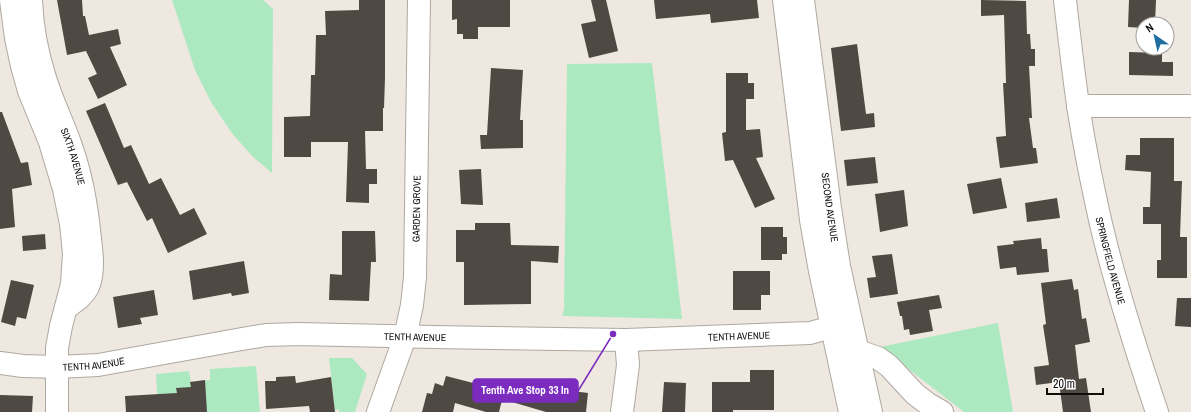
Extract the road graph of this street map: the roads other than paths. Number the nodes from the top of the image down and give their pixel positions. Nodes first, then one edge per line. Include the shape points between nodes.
1 (11, 0) edge
2 (30, 0) edge
3 (419, 0) edge
4 (784, 0) edge
5 (803, 0) edge
6 (1064, 0) edge
7 (1078, 106) junction
8 (1191, 106) edge
9 (66, 308) junction
10 (832, 326) junction
11 (405, 337) junction
12 (626, 340) junction
13 (858, 351) junction
14 (0, 363) edge
15 (57, 367) junction
16 (57, 412) edge
17 (378, 412) edge
18 (622, 412) edge
19 (850, 412) edge
20 (871, 412) edge
21 (942, 412) edge
22 (1157, 412) edge

1 - 9 street, SIXTH AVENUE via 22,66 50,142 71,224 74,254 72,284
2 - 9 street, SIXTH AVENUE via 39,60 76,159 87,210 91,276 81,297
3 - 11 street, GARDEN GROVE via 415,277
4 - 10 street, SECOND AVENUE via 811,220
5 - 13 street, SECOND AVENUE via 831,216
6 - 7 street, SPRINGFIELD AVENUE
7 - 8 street
7 - 22 street, SPRINGFIELD AVENUE via 1115,279
9 - 15 street, SIXTH AVENUE via 57,348
10 - 12 street, TENTH AVENUE via 810,333
10 - 19 street, SECOND AVENUE
11 - 12 street, TENTH AVENUE
11 - 15 street, TENTH AVENUE via 298,334 266,336 98,365
11 - 17 street, GARDEN GROVE
12 - 18 street via 628,365
13 - 20 street, SECOND AVENUE
13 - 21 street via 878,358 915,394
14 - 15 street, TENTH AVENUE
15 - 16 street, SIXTH AVENUE

